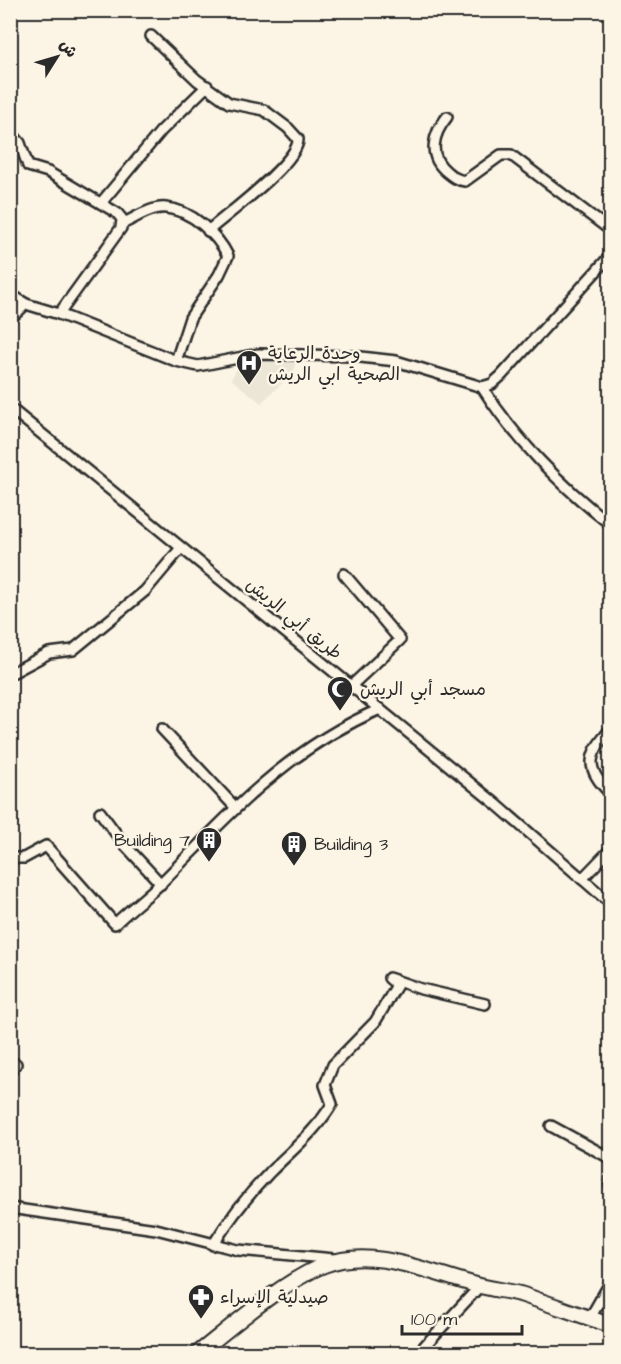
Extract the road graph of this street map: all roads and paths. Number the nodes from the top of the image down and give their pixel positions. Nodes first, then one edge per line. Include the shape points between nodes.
1 (151, 36) dead end
2 (207, 86) junction
3 (447, 117) dead end
4 (10, 131) edge
5 (100, 203) junction
6 (122, 224) junction
7 (610, 230) edge
8 (208, 231) junction
9 (610, 256) edge
10 (10, 294) edge
11 (26, 304) junction
12 (59, 314) junction
13 (10, 320) edge
14 (176, 361) junction
15 (482, 387) junction
16 (10, 408) edge
17 (610, 524) edge
18 (181, 548) junction
19 (344, 574) dead end
20 (10, 674) edge
21 (351, 686) junction
22 (380, 709) junction
23 (162, 729) dead end
24 (610, 730) edge
25 (610, 793) edge
26 (235, 807) junction
27 (100, 812) dead end
28 (610, 850) edge
29 (10, 858) edge
30 (582, 879) junction
31 (161, 884) junction
32 (610, 903) edge
33 (485, 1004) dead end
34 (551, 1126) dead end
35 (610, 1158) edge
36 (610, 1180) edge
37 (610, 1186) edge
38 (10, 1208) edge
39 (213, 1245) junction
40 (292, 1255) junction
41 (343, 1260) junction
42 (300, 1279) junction
43 (610, 1283) edge
44 (480, 1286) junction
45 (590, 1318) junction
46 (610, 1325) edge
47 (197, 1353) edge
48 (417, 1353) edge

1 - 2 street
2 - 5 street via 168,123
2 - 8 street via 229,103 264,110 294,134 298,145 270,178
3 - 7 street via 438,129 434,155 456,179 465,181 501,155 511,155
4 - 5 street via 20,143 28,166 48,172
5 - 6 street via 117,213
6 - 8 street via 165,207 185,213
6 - 12 street
8 - 14 street via 224,248 227,261 190,318
9 - 15 street via 501,376
10 - 11 street
11 - 12 street
11 - 13 street
12 - 14 street
14 - 15 street via 198,366 258,354 351,356 396,361
15 - 17 street via 498,412 541,461
16 - 18 street, طريق أبي الريش
18 - 20 street via 145,591 73,650 49,653
18 - 21 street, طريق أبي الريش
19 - 21 street via 400,640
21 - 22 street, طريق أبي الريش
22 - 26 street via 321,738
22 - 30 street, طريق أبي الريش
23 - 26 street
24 - 25 street via 592,753 591,761 594,774
26 - 31 street
27 - 31 street
28 - 30 street
29 - 31 street via 24,858 46,846 114,924
30 - 32 street, طريق أبي الريش
33 - 39 street via 389,978 397,985 375,1022 333,1065 325,1085 332,1104 320,1124 268,1174 231,1216
34 - 35 street
36 - 37 street
38 - 39 street via 156,1229
39 - 40 street
40 - 41 street
40 - 42 street via 299,1263
41 - 42 highway via 323,1265
41 - 44 highway via 372,1259 412,1266
42 - 47 highway
43 - 45 street
44 - 45 highway
44 - 48 street
45 - 46 highway

